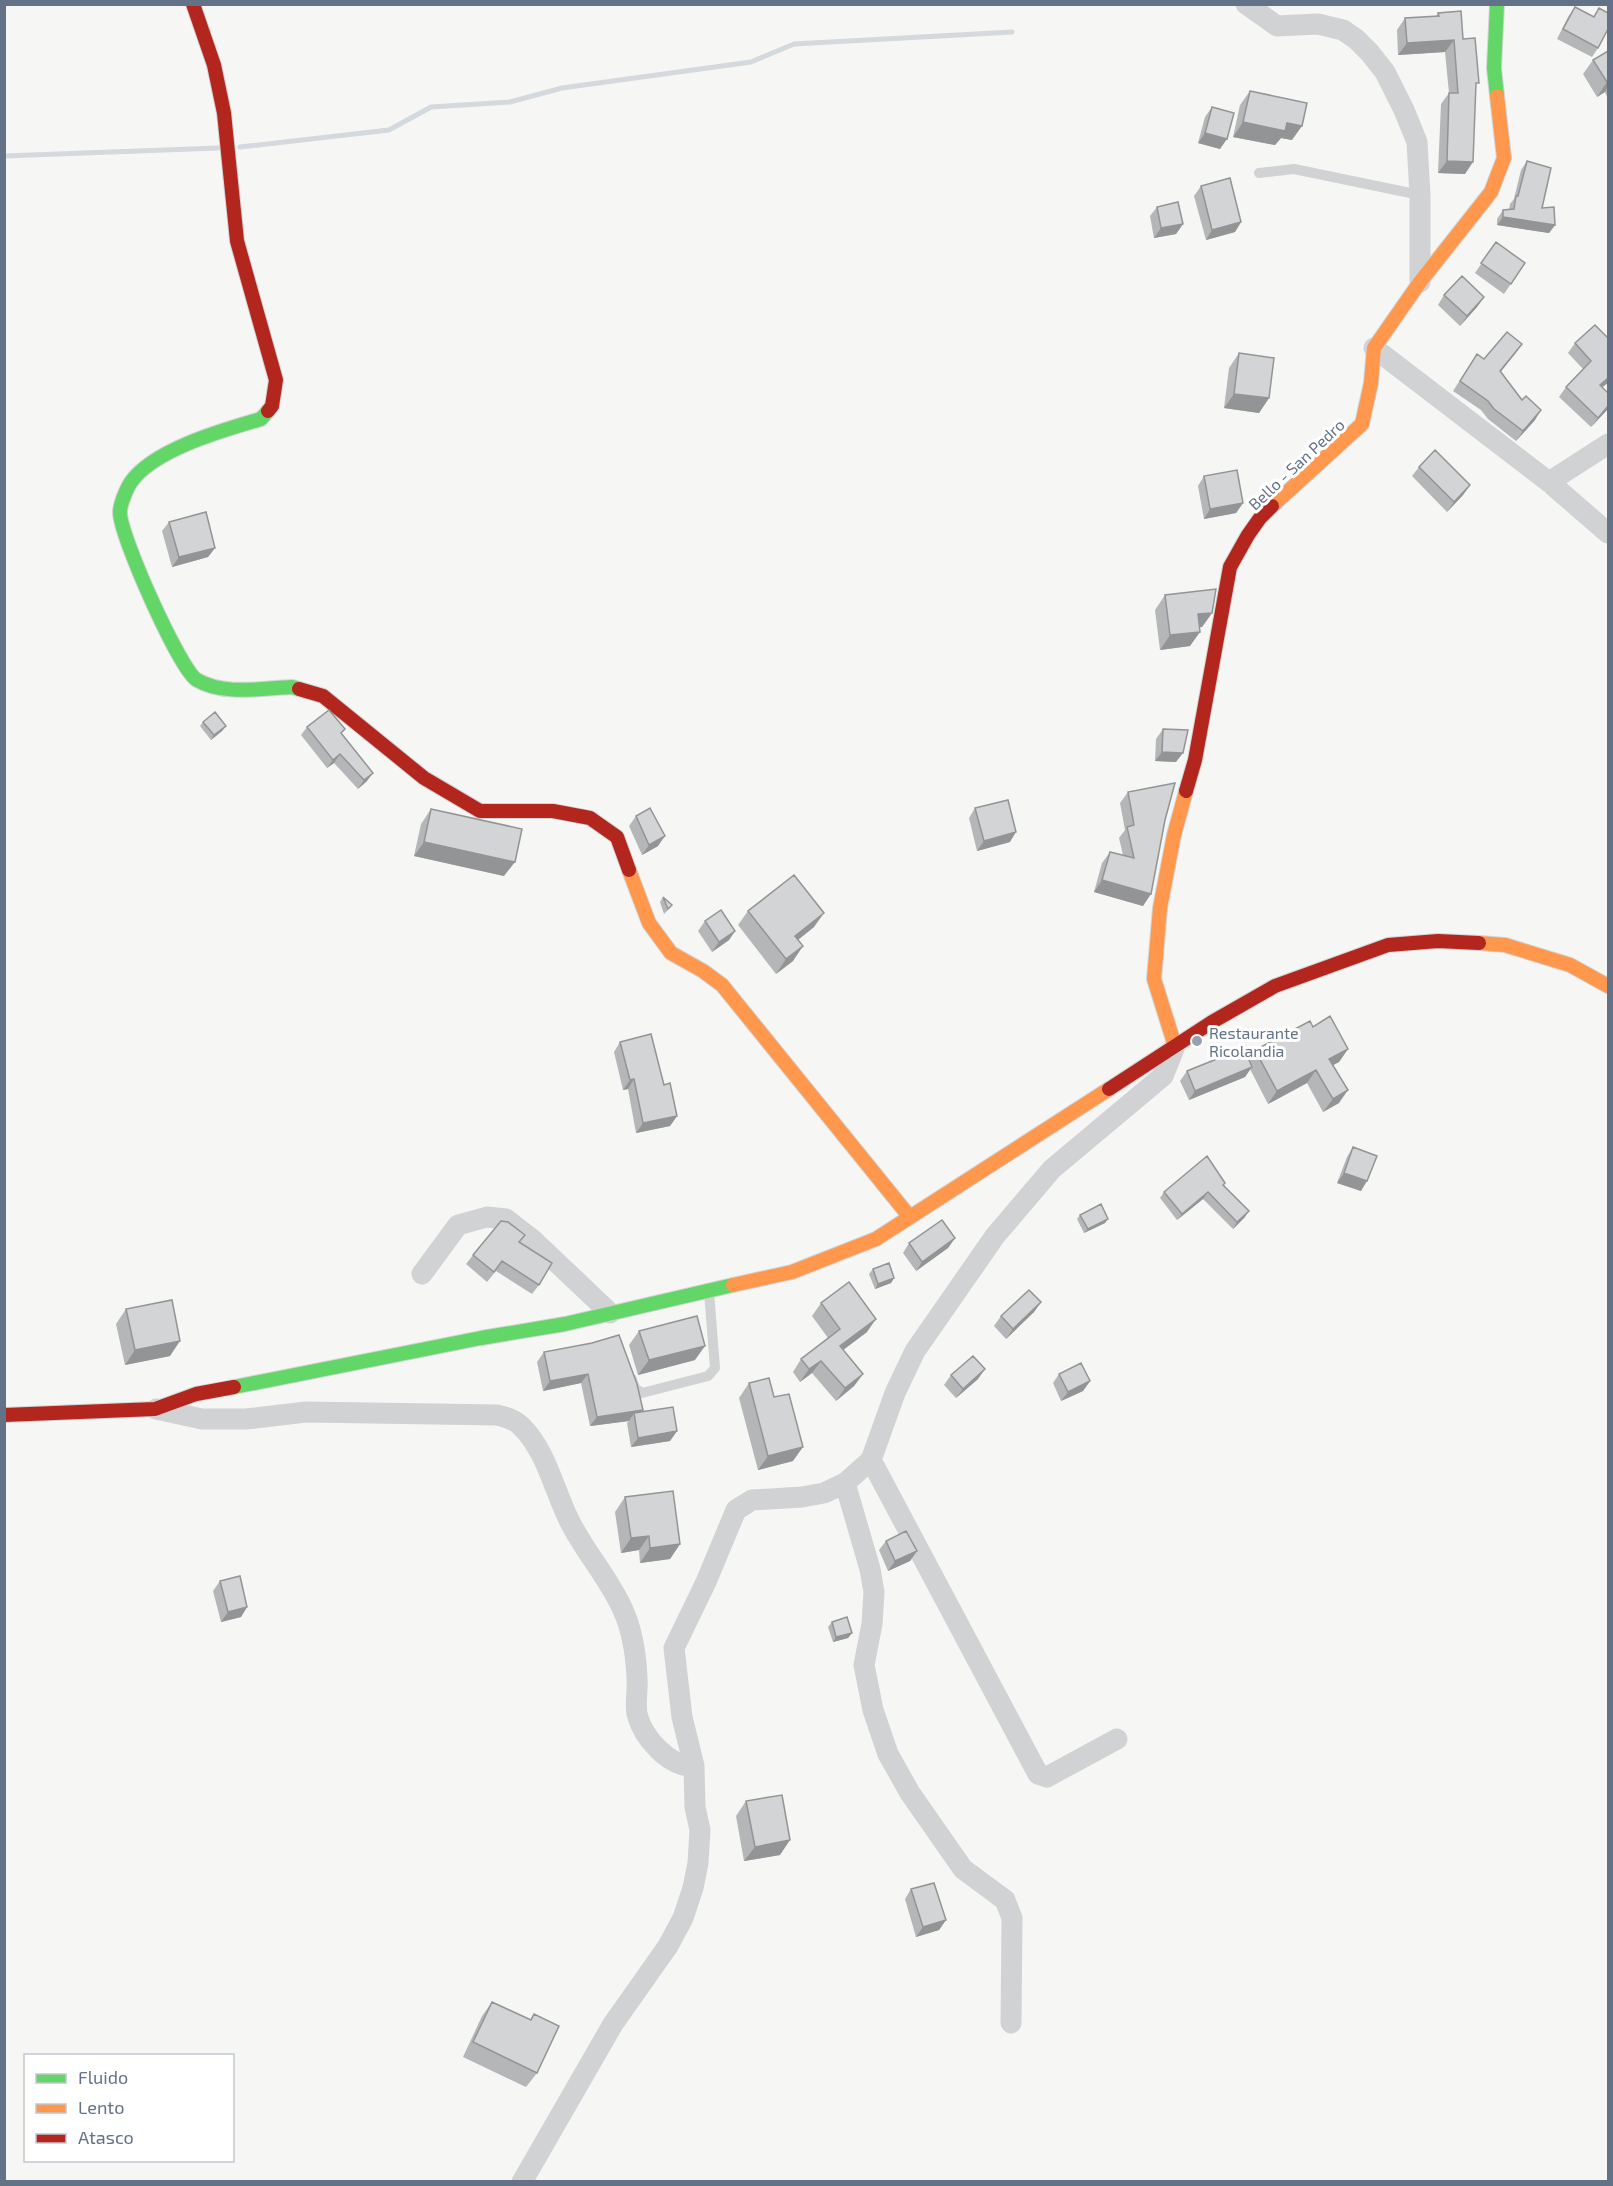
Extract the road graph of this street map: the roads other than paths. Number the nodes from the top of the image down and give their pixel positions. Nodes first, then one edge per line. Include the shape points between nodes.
1 (193, 4) edge
2 (1246, 4) edge
3 (1497, 4) edge
4 (1259, 173) dead end
5 (1420, 195) junction
6 (1420, 282) junction
7 (1374, 348) junction
8 (1608, 444) edge
9 (1549, 482) junction
10 (1608, 533) edge
11 (1608, 986) edge
12 (1175, 1046) junction
13 (909, 1216) junction
14 (422, 1274) dead end
15 (709, 1292) junction
16 (612, 1318) junction
17 (628, 1366) edge
18 (155, 1409) junction
19 (4, 1415) edge
20 (870, 1460) junction
21 (845, 1483) junction
22 (1118, 1739) dead end
23 (694, 1766) junction
24 (1011, 2023) dead end
25 (522, 2181) edge

1 - 13 main road via 214,65 224,113 237,241 276,380 272,406 261,419 198,438 150,464 131,482 120,511 126,541 177,653 196,680 224,689 292,687 323,696 424,778 480,811 553,810 590,818 617,837 649,924 671,954 722,985
2 - 5 street via 1277,26 1318,24 1343,30 1370,53 1385,72 1417,142
3 - 6 main road, Bello - San Pedro via 1494,68 1504,158 1491,192
4 - 5 lane via 1294,169
5 - 6 street
6 - 7 main road, Bello - San Pedro
7 - 9 street
7 - 12 main road, Bello - San Pedro via 1362,424 1260,518 1230,567 1195,760 1174,835 1160,908 1154,980
8 - 9 street
9 - 10 street
11 - 12 main road via 1570,965 1505,945 1438,941 1388,945 1275,986
12 - 13 main road
12 - 20 street via 1163,1076 1052,1169 995,1236 915,1351
13 - 15 main road via 876,1239 838,1255 792,1272
14 - 16 street via 458,1226 487,1217 506,1219
15 - 16 main road
15 - 17 lane via 715,1368 708,1376 642,1393 635,1388
16 - 18 main road via 481,1338 196,1394
18 - 19 main road
18 - 23 street via 202,1419 306,1412 511,1418 522,1426 539,1452 570,1521 624,1611 638,1677 637,1713 648,1736 661,1752 685,1767
20 - 21 street
20 - 22 street via 1038,1774 1047,1777
21 - 23 street via 824,1493 752,1500 736,1510 674,1648 682,1717
21 - 24 street via 874,1592 864,1665 873,1710 888,1754 910,1793 963,1869 1005,1900 1012,1918
23 - 25 street via 700,1830 698,1863 683,1918 613,2024

